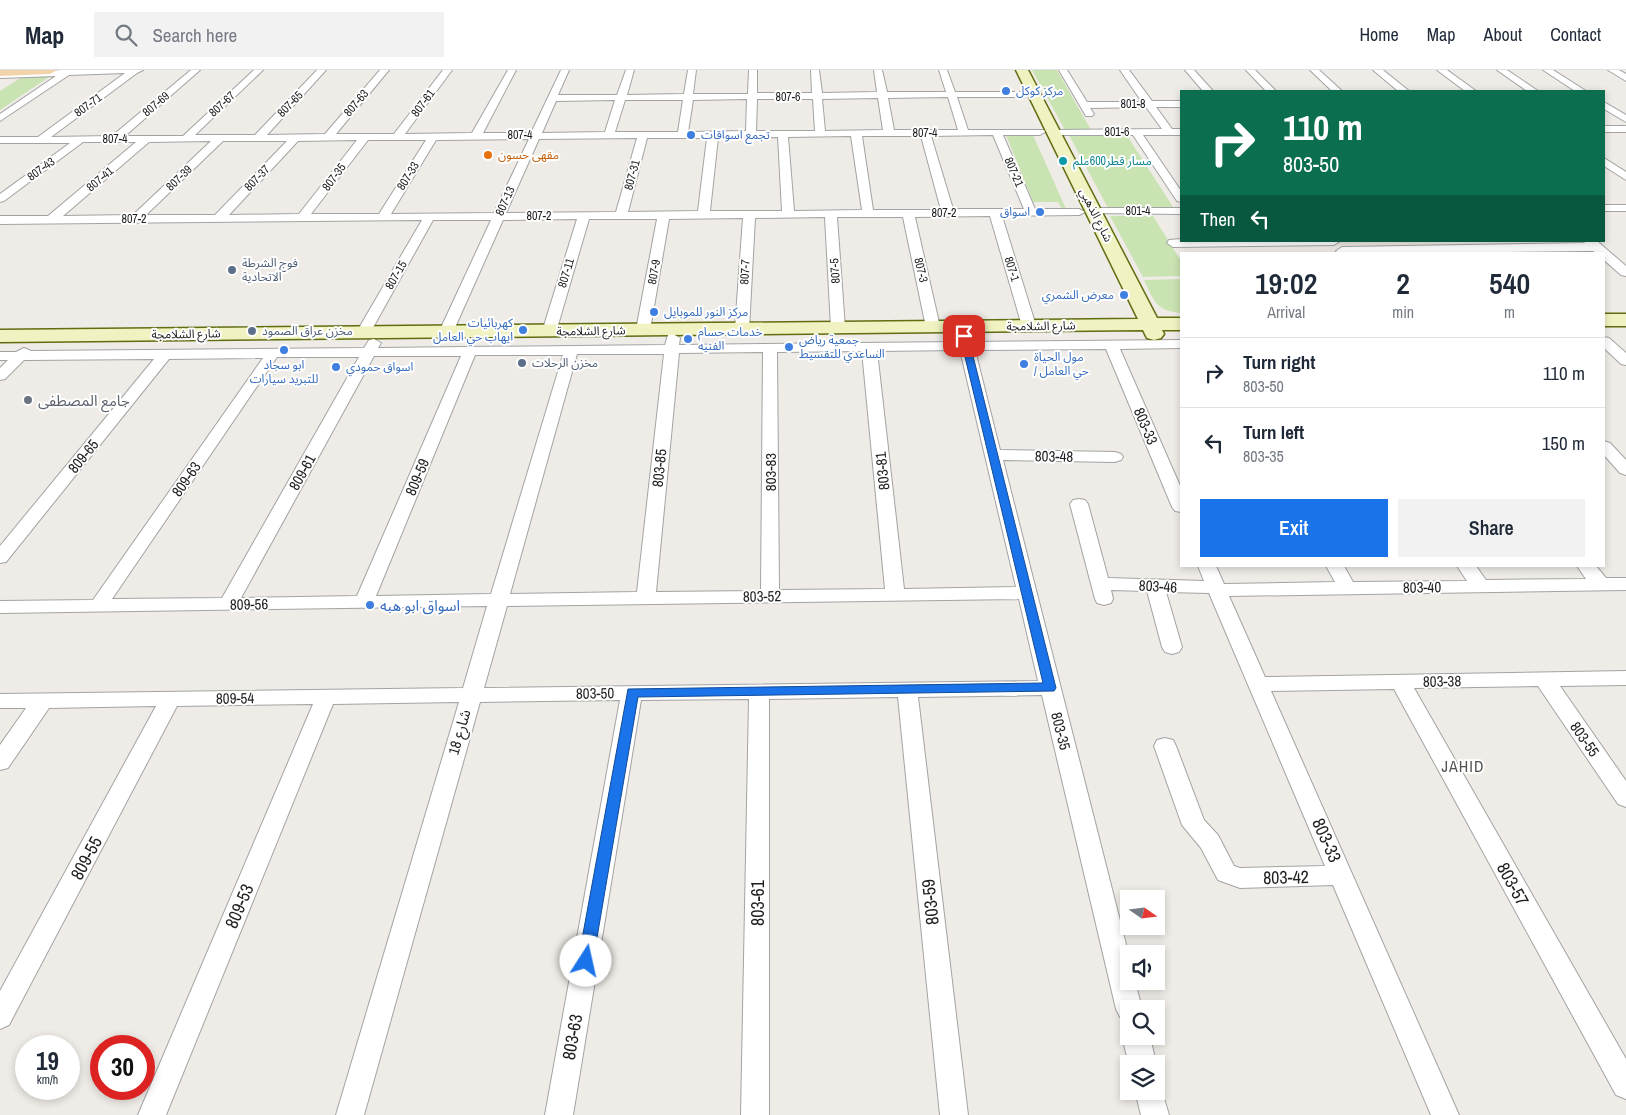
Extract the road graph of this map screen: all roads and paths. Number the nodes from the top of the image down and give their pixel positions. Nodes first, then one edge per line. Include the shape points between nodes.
1 (50, 70) edge
2 (135, 70) edge
3 (140, 70) edge
4 (196, 70) edge
5 (259, 70) edge
6 (322, 70) edge
7 (385, 70) edge
8 (448, 70) edge
9 (512, 70) edge
10 (565, 70) edge
11 (630, 70) edge
12 (692, 70) edge
13 (753, 70) edge
14 (814, 70) edge
15 (878, 70) edge
16 (943, 70) edge
17 (1012, 70) edge
18 (1022, 70) edge
19 (1063, 70) edge
20 (1124, 70) edge
21 (1189, 70) edge
22 (1250, 70) edge
23 (1314, 70) edge
24 (1377, 70) edge
25 (1441, 70) edge
26 (1501, 70) edge
27 (1547, 70) edge
28 (1612, 70) edge
29 (0, 73) edge
30 (66, 73) junction
31 (22, 74) junction
32 (1626, 78) edge
33 (7, 83) dead end
34 (1207, 90) edge
35 (1271, 90) edge
36 (1337, 90) edge
37 (1403, 90) edge
38 (1470, 90) edge
39 (1531, 90) edge
40 (1579, 90) edge
41 (1023, 94) junction
42 (816, 96) junction
43 (882, 96) junction
44 (952, 96) junction
45 (688, 97) junction
46 (751, 97) junction
47 (552, 98) junction
48 (622, 98) junction
49 (1084, 104) junction
50 (1148, 104) junction
51 (1180, 104) edge
52 (1605, 106) edge
53 (0, 118) edge
54 (1626, 119) edge
55 (1605, 129) edge
56 (1626, 129) edge
57 (964, 132) junction
58 (997, 132) junction
59 (1046, 132) junction
60 (1099, 132) junction
61 (1136, 132) junction
62 (1169, 132) junction
63 (1180, 132) edge
64 (820, 133) junction
65 (856, 133) junction
66 (889, 133) junction
67 (926, 133) junction
68 (683, 134) junction
69 (713, 134) junction
70 (751, 134) junction
71 (783, 134) junction
72 (535, 135) junction
73 (609, 135) junction
74 (643, 135) junction
75 (398, 136) junction
76 (433, 136) junction
77 (476, 136) junction
78 (296, 137) junction
79 (328, 137) junction
80 (365, 137) junction
81 (148, 138) junction
82 (186, 138) junction
83 (221, 138) junction
84 (258, 138) junction
85 (41, 139) junction
86 (81, 139) junction
87 (115, 139) junction
88 (0, 140) edge
89 (1605, 162) edge
90 (1626, 177) edge
91 (0, 198) edge
92 (1180, 198) edge
93 (1605, 208) edge
94 (1626, 208) edge
95 (1087, 211) junction
96 (1180, 211) edge
97 (948, 212) junction
98 (995, 212) junction
99 (1031, 212) junction
100 (831, 213) junction
101 (868, 213) junction
102 (908, 213) junction
103 (704, 214) junction
104 (748, 214) junction
105 (788, 214) junction
106 (584, 215) junction
107 (621, 215) junction
108 (664, 215) junction
109 (430, 216) junction
110 (499, 216) junction
111 (303, 217) junction
112 (383, 217) junction
113 (219, 218) junction
114 (52, 219) junction
115 (136, 219) junction
116 (0, 220) edge
117 (1173, 243) dead end
118 (1592, 244) edge
119 (1338, 247) edge
120 (1602, 252) edge
121 (1605, 255) edge
122 (1626, 272) edge
123 (1112, 281) dead end
124 (1132, 303) junction
125 (1180, 319) edge
126 (1605, 320) edge
127 (1626, 320) edge
128 (1180, 324) edge
129 (1029, 326) junction
130 (933, 327) junction
131 (838, 328) junction
132 (742, 329) junction
133 (1144, 329) junction
134 (1626, 329) edge
135 (643, 330) junction
136 (1605, 330) edge
137 (446, 332) junction
138 (549, 332) junction
139 (1180, 334) edge
140 (0, 336) edge
141 (1626, 340) edge
142 (965, 341) junction
143 (1605, 341) edge
144 (369, 342) junction
145 (1605, 342) edge
146 (672, 343) junction
147 (0, 344) edge
148 (1180, 344) edge
149 (1111, 345) junction
150 (869, 347) junction
151 (770, 348) junction
152 (26, 350) junction
153 (571, 350) junction
154 (470, 351) junction
155 (273, 353) junction
156 (165, 354) junction
157 (0, 356) edge
158 (1626, 361) edge
159 (0, 376) edge
160 (1605, 447) edge
161 (993, 455) junction
162 (1115, 457) dead end
163 (1626, 470) edge
164 (1079, 504) dead end
165 (1180, 505) edge
166 (0, 558) edge
167 (1335, 567) edge
168 (1467, 567) edge
169 (1587, 567) edge
170 (1214, 581) edge
171 (1601, 584) junction
172 (1626, 584) edge
173 (1155, 585) junction
174 (1480, 586) junction
175 (1347, 588) junction
176 (1027, 592) junction
177 (895, 594) junction
178 (770, 596) junction
179 (646, 598) junction
180 (497, 600) junction
181 (364, 602) junction
182 (228, 604) junction
183 (98, 606) junction
184 (0, 607) edge
185 (1172, 647) dead end
186 (1626, 678) edge
187 (1544, 679) junction
188 (1400, 681) junction
189 (1258, 684) junction
190 (1050, 688) junction
191 (907, 689) junction
192 (759, 691) junction
193 (632, 692) junction
194 (470, 695) junction
195 (326, 697) junction
196 (171, 698) junction
197 (0, 700) edge
198 (43, 700) junction
199 (1165, 746) dead end
200 (0, 762) edge
201 (1626, 798) edge
202 (1342, 876) junction
203 (1127, 1000) edge
204 (0, 1017) edge
205 (1626, 1086) edge
206 (1151, 1100) edge
207 (152, 1115) edge
208 (350, 1115) edge
209 (559, 1115) edge
210 (756, 1115) edge
211 (954, 1115) edge
212 (1155, 1115) edge
213 (1445, 1115) edge

1 - 29 main road
2 - 3 street
2 - 30 street
2 - 85 street, 807-71
4 - 87 street, 807-69
5 - 82 street, 807-67
6 - 84 street, 807-65
7 - 79 street, 807-63
8 - 75 street, 807-61
9 - 77 street
10 - 47 street, 807-13
11 - 48 street
12 - 45 street
13 - 46 street
14 - 42 street
15 - 43 street
16 - 44 street
17 - 41 street, شارع الذهبي
18 - 59 street, شارع الذهبي
19 - 49 street
20 - 50 street
21 - 34 street
22 - 35 street
23 - 36 street
24 - 37 street
25 - 38 street
26 - 39 street
27 - 40 street
28 - 32 street
29 - 31 street
30 - 31 street
30 - 53 street
31 - 33 street
41 - 44 street, 807-6
41 - 59 street, شارع الذهبي
42 - 43 street, 807-6
42 - 46 street, 807-6
42 - 64 street
43 - 44 street, 807-6
43 - 66 street
44 - 57 street
45 - 46 street, 807-6
45 - 48 street, 807-6
45 - 68 street
46 - 70 street
47 - 48 street, 807-6
47 - 72 street, 807-13
48 - 73 street
49 - 50 street, 801-8
49 - 60 street
50 - 51 street, 801-8
50 - 62 street
52 - 54 street
55 - 56 street
57 - 58 street, 807-4
57 - 67 street, 807-4
58 - 59 street, 807-4
58 - 99 street, 807-21
59 - 60 street, 801-6
59 - 95 street, شارع الذهبي
60 - 61 street, 801-6
61 - 62 street, 801-6
61 - 92 street
62 - 63 street, 801-6
64 - 65 street, 807-4
64 - 71 street, 807-4
65 - 66 street, 807-4
65 - 101 street
66 - 67 street, 807-4
67 - 97 street
68 - 69 street, 807-4
68 - 74 street, 807-4
69 - 70 street, 807-4
69 - 103 street
70 - 71 street, 807-4
71 - 105 street
72 - 73 street, 807-4
72 - 77 street, 807-4
72 - 110 street, 807-13
73 - 74 street, 807-4
74 - 107 street, 807-31
75 - 76 street, 807-4
75 - 80 street, 807-4
76 - 77 street, 807-4
76 - 112 street, 807-33
78 - 79 street, 807-4
78 - 84 street, 807-4
78 - 113 street, 807-37
79 - 80 street, 807-4
80 - 111 street, 807-35
81 - 82 street, 807-4
81 - 87 street, 807-4
81 - 114 street, 807-41
82 - 83 street, 807-4
83 - 84 street, 807-4
83 - 115 street, 807-39
85 - 86 street, 807-4
85 - 88 street, 807-4
86 - 87 street, 807-4
86 - 91 street, 807-43
89 - 90 street
93 - 94 street
95 - 96 street, 801-4
95 - 99 street, 807-2
95 - 123 street, شارع الذهبي
95 - 124 street, شارع الذهبي
97 - 98 street, 807-2
97 - 102 street, 807-2
98 - 99 street, 807-2
98 - 129 street, 807-1
100 - 101 street, 807-2
100 - 105 street, 807-2
100 - 131 street, 807-5
101 - 102 street, 807-2
102 - 130 street, 807-3
103 - 104 street, 807-2
103 - 108 street, 807-2
104 - 105 street, 807-2
104 - 132 street, 807-7
106 - 107 street, 807-2
106 - 110 street, 807-2
106 - 138 street, 807-11
107 - 108 street, 807-2
108 - 135 street, 807-9
109 - 110 street, 807-2
109 - 112 street, 807-2
109 - 144 street, 807-15
110 - 137 street, 807-13
111 - 112 street, 807-2
111 - 113 street, 807-2
113 - 115 street, 807-2
114 - 115 street, 807-2
114 - 116 street, 807-2
117 - 119 street
118 - 119 street
118 - 120 street
121 - 122 street
124 - 125 street
124 - 133 street, شارع الذهبي
126 - 127 street
128 - 133 street, شارع الشلامجة
129 - 130 street, شارع الشلامجة
129 - 133 street, شارع الشلامجة
130 - 131 street, شارع الشلامجة
131 - 132 street, شارع الشلامجة
132 - 135 street, شارع الشلامجة
133 - 139 street, شارع الشلامجة
133 - 142 street, شارع الشلامجة
134 - 136 street
135 - 138 street, شارع الشلامجة
137 - 138 street, شارع الشلامجة
137 - 144 street, شارع الشلامجة
140 - 144 street, شارع الشلامجة
141 - 143 street
142 - 146 street, شارع الشلامجة
142 - 149 street
142 - 150 street
142 - 161 street, 803-35
144 - 146 street, شارع الشلامجة
144 - 152 street, شارع الشلامجة
144 - 154 street
144 - 155 street
144 - 182 street, 809-61
145 - 158 street
146 - 151 street
146 - 153 street
146 - 179 street, 803-85
147 - 152 street, شارع الشلامجة
148 - 149 street
149 - 165 street, 803-33
150 - 151 street
150 - 177 street, 803-81
151 - 178 street, 803-83
152 - 156 street
152 - 157 street
152 - 159 street
153 - 154 street
153 - 180 street, شارع 18
154 - 181 street, 809-59
155 - 156 street
155 - 183 street, 809-63
156 - 166 street, 809-65
160 - 163 street
161 - 162 street, 803-48
161 - 176 street, 803-35
164 - 173 street, 803-46 via 1102,592
167 - 175 street
168 - 174 street
169 - 171 street
170 - 173 street, 803-46 via 1182,588
170 - 175 street, 803-40
170 - 189 street, 803-33
171 - 172 street, 803-40
171 - 174 street, 803-40
173 - 185 street
174 - 175 street, 803-40
176 - 177 street, 803-52
176 - 190 street, 803-35
177 - 178 street, 803-52
178 - 179 street, 803-52
179 - 180 street, 803-52
180 - 181 street, 809-56
180 - 194 street, شارع 18
181 - 182 street, 809-56
182 - 183 street, 809-56
183 - 184 street, 809-56
186 - 187 street, 803-38
187 - 188 street, 803-38
187 - 201 street, 803-55
188 - 189 street, 803-38
188 - 205 street, 803-57
189 - 202 street, 803-33
190 - 191 street, 803-50
190 - 203 street, 803-35
191 - 192 street, 803-50
191 - 211 street, 803-59
192 - 193 street, 803-50
192 - 210 street, 803-61
193 - 194 street, 803-50
193 - 209 street, 803-63
194 - 195 street, 809-54
194 - 208 street, شارع 18
195 - 196 street, 809-54
195 - 207 street, 809-53
196 - 198 street, 809-54
196 - 204 street, 809-55
197 - 198 street, 809-54
198 - 200 street
199 - 202 street, 803-42 via 1194,825 1210,842 1230,876
202 - 213 street, 803-33
206 - 212 street

